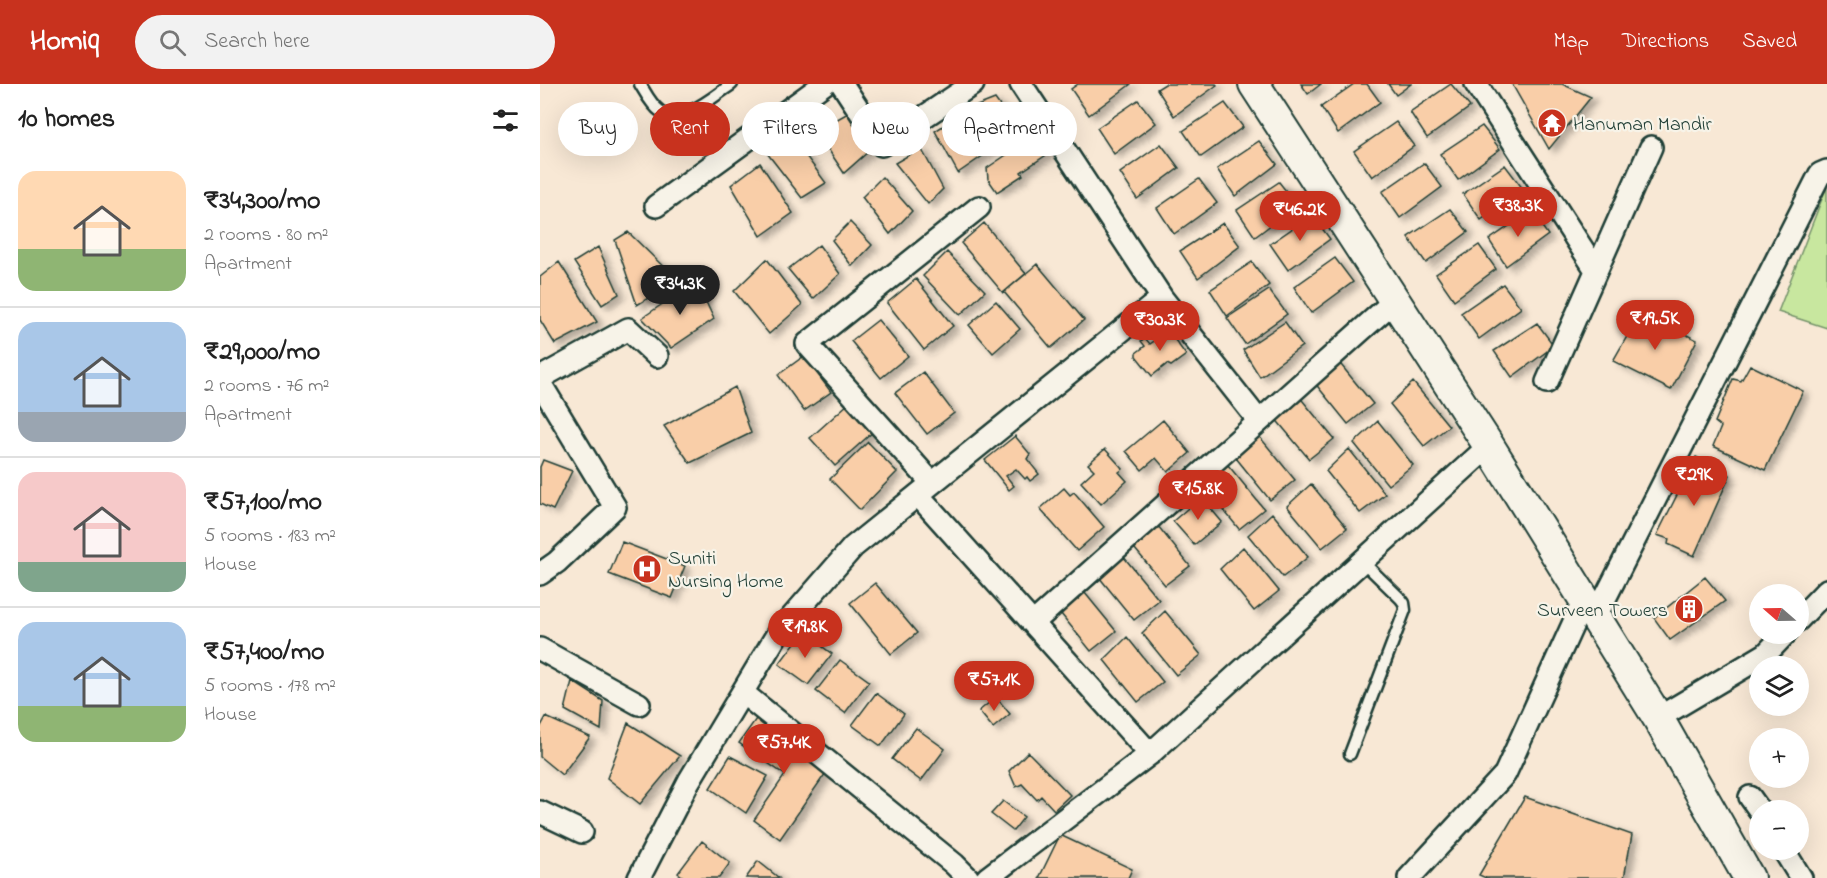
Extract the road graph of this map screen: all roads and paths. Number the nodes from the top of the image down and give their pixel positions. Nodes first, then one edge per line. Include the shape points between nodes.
1 (640, 84) edge
2 (732, 84) edge
3 (824, 84) edge
4 (842, 84) edge
5 (973, 84) edge
6 (1021, 84) edge
7 (1254, 84) edge
8 (1476, 84) edge
9 (1651, 147) dead end
10 (1827, 171) edge
11 (656, 206) dead end
12 (979, 207) dead end
13 (1596, 270) junction
14 (1162, 298) junction
15 (1394, 301) junction
16 (657, 356) dead end
17 (540, 378) edge
18 (1547, 382) dead end
19 (540, 383) edge
20 (1259, 421) junction
21 (1489, 446) junction
22 (925, 489) junction
23 (1362, 561) junction
24 (546, 563) edge
25 (1827, 590) edge
26 (1590, 609) junction
27 (1809, 609) edge
28 (1032, 623) junction
29 (1776, 644) edge
30 (540, 649) edge
31 (743, 693) junction
32 (639, 704) dead end
33 (1658, 718) junction
34 (1150, 754) junction
35 (1350, 754) dead end
36 (540, 812) edge
37 (582, 832) dead end
38 (1790, 860) edge
39 (955, 873) edge
40 (648, 874) edge
41 (987, 878) edge
42 (1409, 878) edge
43 (1749, 878) edge
44 (1802, 878) edge

1 - 2 lane via 658,110 668,115 690,111
3 - 11 street
4 - 5 street via 882,146
6 - 14 street
7 - 15 street
8 - 13 street
9 - 13 street
10 - 26 street via 1820,174
12 - 22 street via 807,345
13 - 18 street
14 - 20 street
14 - 22 street
15 - 20 street
15 - 21 street
16 - 17 street via 628,329
19 - 24 street via 615,507
20 - 28 street
21 - 23 street
21 - 26 street
22 - 28 street
22 - 31 street via 853,547 778,633
23 - 34 street
23 - 35 lane via 1401,599 1405,609
25 - 27 street
26 - 33 street
26 - 42 street via 1505,774
28 - 34 street
29 - 33 street via 1766,654
30 - 32 street
31 - 39 street
31 - 40 street via 689,781
33 - 43 street
34 - 41 street
36 - 37 street
38 - 44 street

